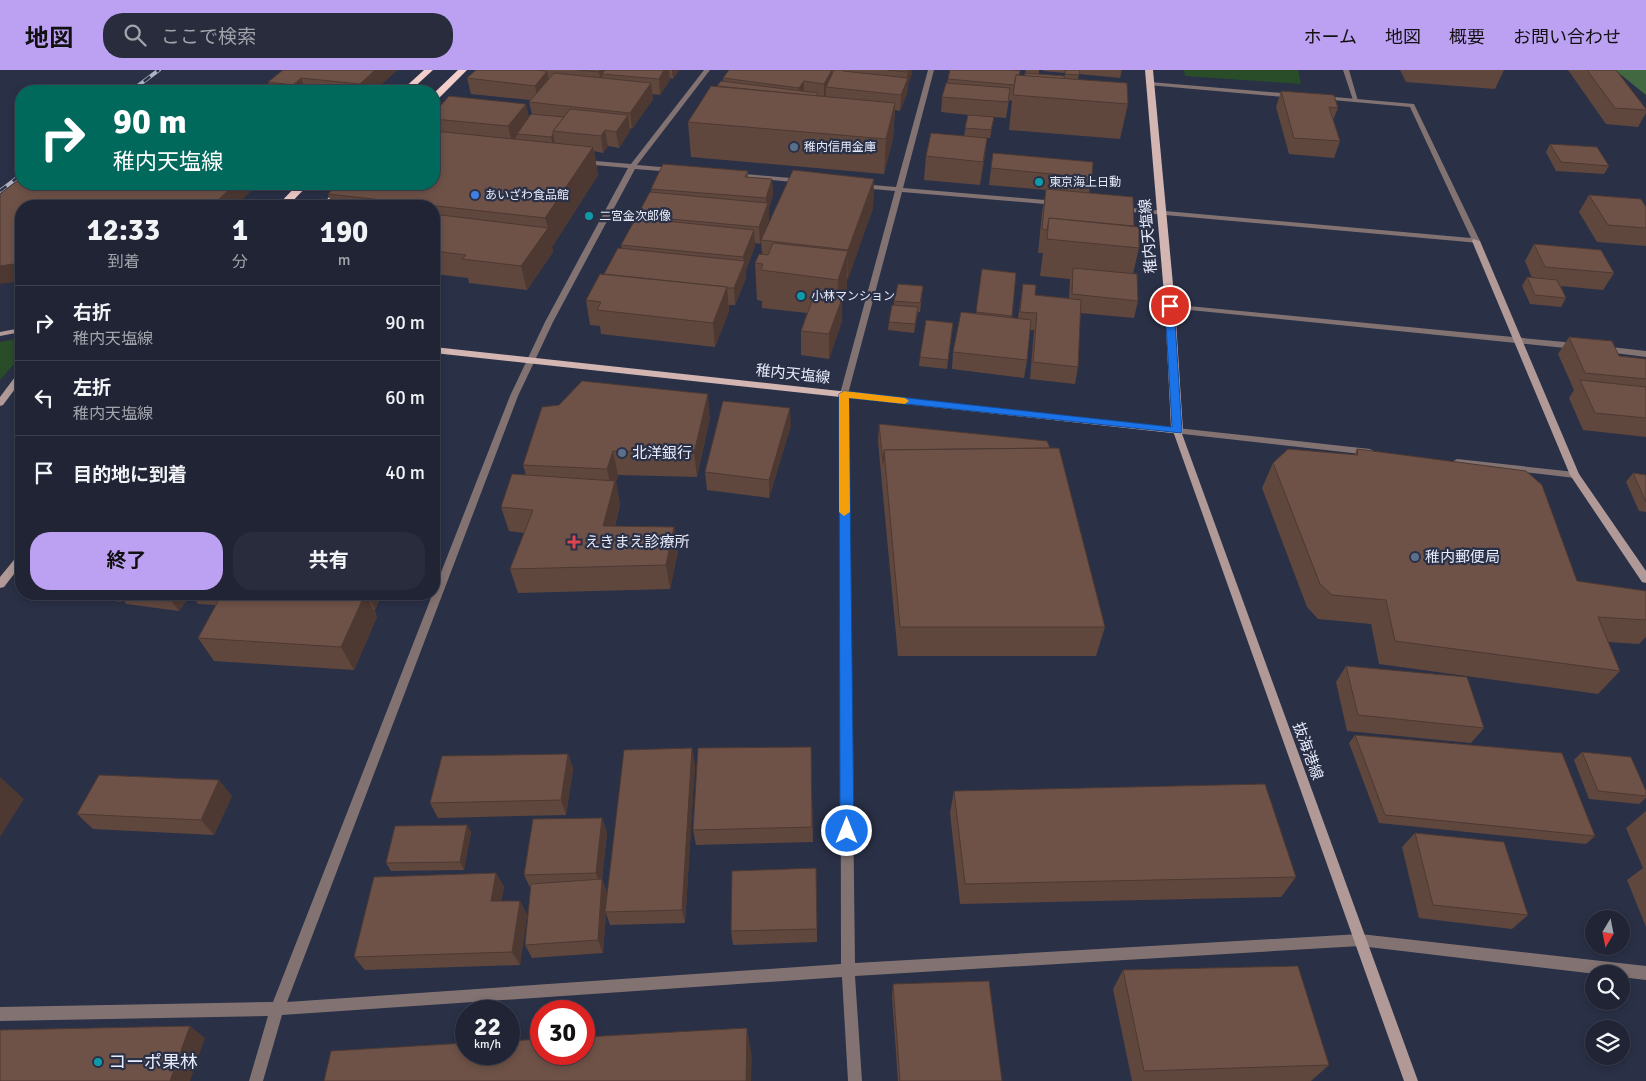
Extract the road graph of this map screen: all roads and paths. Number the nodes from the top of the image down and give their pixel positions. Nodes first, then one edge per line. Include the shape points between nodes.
1 (296, 70) edge
2 (429, 70) edge
3 (463, 70) edge
4 (707, 70) edge
5 (931, 70) edge
6 (1149, 70) edge
7 (1346, 70) edge
8 (1150, 84) junction
9 (277, 85) edge
10 (412, 85) edge
11 (440, 92) edge
12 (1306, 96) edge
13 (1316, 97) edge
14 (1356, 100) junction
15 (573, 161) edge
16 (632, 167) junction
17 (682, 171) edge
18 (721, 174) edge
19 (811, 182) edge
20 (850, 185) edge
21 (298, 190) edge
22 (341, 190) edge
23 (900, 190) junction
24 (288, 200) edge
25 (331, 200) edge
26 (1065, 204) edge
27 (1113, 208) edge
28 (1162, 213) junction
29 (1476, 241) junction
30 (1170, 306) junction
31 (15, 331) edge
32 (0, 334) edge
33 (1516, 340) junction
34 (1581, 347) edge
35 (1590, 348) edge
36 (440, 351) edge
37 (1646, 354) edge
38 (530, 361) junction
39 (15, 383) edge
40 (844, 394) junction
41 (0, 403) edge
42 (1177, 431) junction
43 (1380, 454) edge
44 (1448, 461) edge
45 (1575, 475) junction
46 (15, 565) edge
47 (1646, 579) edge
48 (0, 584) edge
49 (440, 587) edge
50 (435, 600) edge
51 (1360, 940) junction
52 (848, 970) junction
53 (1646, 973) edge
54 (277, 1009) junction
55 (0, 1014) edge
56 (256, 1081) edge
57 (855, 1081) edge
58 (1411, 1081) edge

1 - 9 street
2 - 10 highway
3 - 11 highway
4 - 16 street
5 - 23 street
6 - 8 main road, 稚内天塩線
7 - 14 street
8 - 12 street
8 - 28 main road, 稚内天塩線
13 - 14 street
14 - 29 street via 1412,105
15 - 16 street
16 - 17 street
16 - 38 street
18 - 19 street
20 - 23 street
21 - 24 highway
22 - 25 highway
23 - 26 street
23 - 40 street
27 - 28 street
28 - 29 street
28 - 30 main road, 稚内天塩線
29 - 33 street
30 - 33 street
30 - 42 main road, 稚内天塩線
31 - 32 street
33 - 34 street
33 - 45 street
35 - 37 street
36 - 38 main road, 稚内天塩線
38 - 40 main road, 稚内天塩線
38 - 49 street
39 - 41 street
40 - 42 main road, 稚内天塩線
40 - 52 street
42 - 43 street
42 - 51 street, 抜海港線
44 - 45 street
45 - 47 street
46 - 48 street
50 - 54 street
51 - 52 street
51 - 53 street
51 - 58 street, 抜海港線
52 - 54 street
52 - 57 street
54 - 55 street
54 - 56 street

